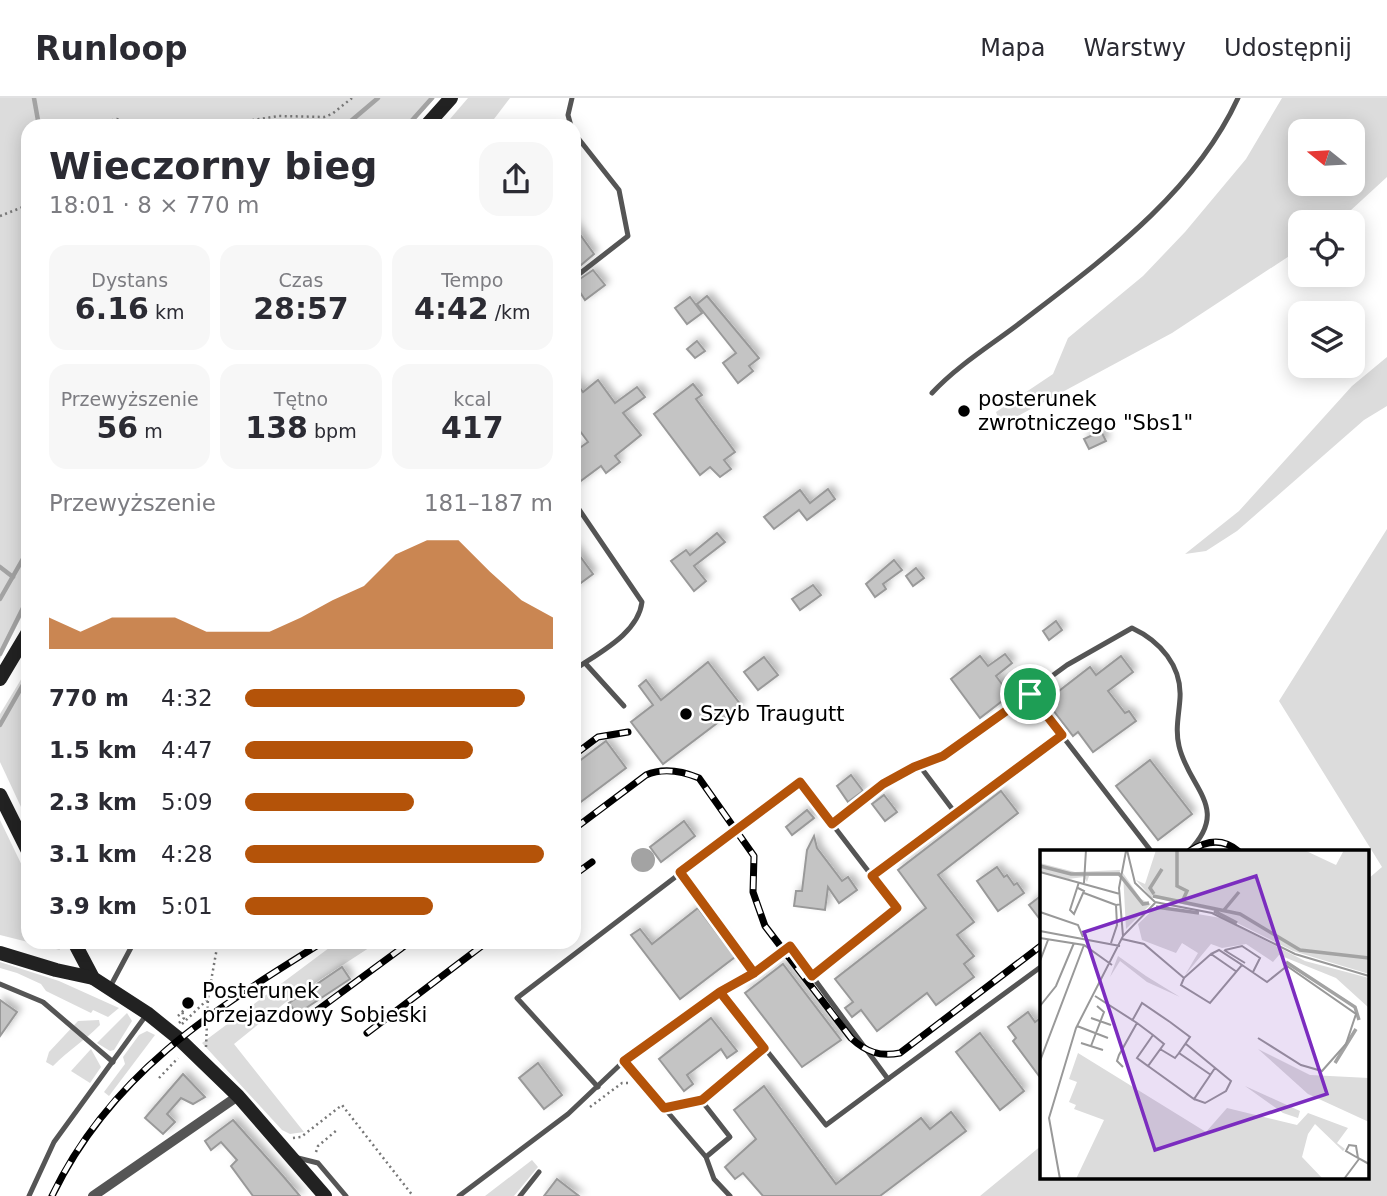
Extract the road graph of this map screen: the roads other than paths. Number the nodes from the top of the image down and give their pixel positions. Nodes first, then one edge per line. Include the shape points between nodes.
1 (451, 98) edge
2 (572, 98) edge
3 (1238, 98) edge
4 (432, 119) edge
5 (569, 119) edge
6 (581, 142) edge
7 (581, 273) edge
8 (932, 393) dead end
9 (581, 512) edge
10 (21, 644) edge
11 (584, 663) junction
12 (581, 665) edge
13 (0, 679) edge
14 (1030, 694) junction
15 (624, 706) dead end
16 (1062, 735) junction
17 (919, 765) junction
18 (0, 795) edge
19 (956, 814) junction
20 (832, 824) junction
21 (21, 837) edge
22 (1150, 850) edge
23 (1190, 850) edge
24 (680, 872) junction
25 (872, 876) junction
26 (78, 949) edge
27 (130, 949) edge
28 (580, 949) edge
29 (581, 949) edge
30 (0, 953) edge
31 (1040, 967) edge
32 (754, 973) junction
33 (812, 976) junction
34 (93, 978) junction
35 (0, 984) edge
36 (110, 987) junction
37 (720, 992) junction
38 (148, 1013) junction
39 (764, 1048) junction
40 (624, 1061) junction
41 (113, 1062) junction
42 (888, 1079) junction
43 (598, 1087) junction
44 (238, 1096) junction
45 (702, 1100) junction
46 (664, 1108) junction
47 (289, 1156) junction
48 (706, 1157) junction
49 (540, 1172) dead end
50 (29, 1196) edge
51 (93, 1196) edge
52 (326, 1196) edge
53 (346, 1196) edge
54 (458, 1196) edge
55 (520, 1196) edge
56 (730, 1196) edge

1 - 4 street
2 - 5 lane
3 - 8 lane via 1196,166 1142,223 1091,269
6 - 7 lane via 620,190 628,236
9 - 11 lane via 642,602 631,627
10 - 13 street
11 - 12 lane
11 - 15 lane
14 - 16 lane
14 - 17 lane via 943,756
14 - 23 lane via 1067,665 1132,628 1150,636 1180,678 1179,748 1209,816 1203,837
16 - 19 lane
16 - 22 lane
17 - 19 lane
17 - 20 lane via 883,784
18 - 21 street
19 - 25 lane
20 - 24 lane via 800,782
20 - 25 lane
24 - 29 lane
24 - 32 lane
25 - 33 lane via 897,908
26 - 34 street
27 - 36 lane
28 - 43 lane via 517,998
30 - 34 street
31 - 42 lane
32 - 33 lane via 790,946
32 - 37 lane
33 - 42 lane
34 - 36 street
35 - 41 lane via 43,1002
36 - 38 street
37 - 39 lane
37 - 40 lane
38 - 41 lane
38 - 44 street
39 - 42 lane via 826,1125
39 - 45 lane
40 - 43 lane
40 - 46 lane
41 - 50 lane via 54,1142
43 - 54 lane
44 - 47 street
44 - 51 street
45 - 46 lane
45 - 48 lane via 730,1137
46 - 48 lane
47 - 52 street
47 - 53 lane via 318,1163
48 - 56 lane via 714,1179
49 - 55 lane

